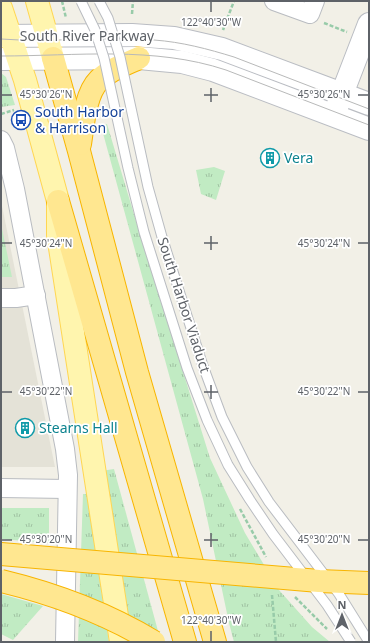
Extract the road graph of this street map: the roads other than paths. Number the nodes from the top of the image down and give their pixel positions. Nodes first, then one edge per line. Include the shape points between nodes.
1 (37, 1) edge
2 (81, 1) edge
3 (99, 1) edge
4 (274, 1) edge
5 (315, 1) edge
6 (1, 8) edge
7 (369, 24) edge
8 (6, 36) edge
9 (46, 36) junction
10 (53, 58) junction
11 (139, 58) junction
12 (9, 59) edge
13 (342, 94) junction
14 (369, 104) edge
15 (334, 116) junction
16 (369, 129) edge
17 (1, 140) edge
18 (79, 151) junction
19 (58, 201) junction
20 (36, 295) junction
21 (1, 298) edge
22 (1, 488) edge
23 (68, 489) junction
24 (1, 554) edge
25 (1, 581) edge
26 (369, 583) edge
27 (182, 633) edge
28 (212, 633) edge
29 (65, 642) edge
30 (121, 642) edge
31 (154, 642) edge
32 (351, 642) edge
33 (369, 642) edge

1 - 9 main road
2 - 32 lane, South Harbor Viaduct, bridge via 95,30 102,53 136,204 150,254 206,420 228,465 250,500
3 - 33 lane, South Harbor Viaduct, bridge via 108,18 120,57 148,188 162,237 203,366 226,426 269,502 346,604
4 - 5 street via 310,14
6 - 8 main road
7 - 13 street
8 - 9 street, South River Parkway
8 - 12 main road
9 - 10 main road
9 - 13 street, South River Parkway via 132,35 174,38 222,49
10 - 11 street, South River Parkway
10 - 12 street, South River Parkway
10 - 18 highway
11 - 15 street, South River Parkway via 166,60 213,70
11 - 18 highway via 115,68 98,80 86,107
12 - 19 main road via 25,80
13 - 14 street, South River Parkway
13 - 15 street
15 - 16 street, South River Parkway
17 - 20 street via 16,189
18 - 28 highway via 137,372
19 - 27 highway
19 - 30 main road via 58,235
20 - 21 street
20 - 23 street via 65,449
22 - 23 street
23 - 29 street
24 - 26 highway, bridge
25 - 31 highway, bridge via 56,596 91,610

